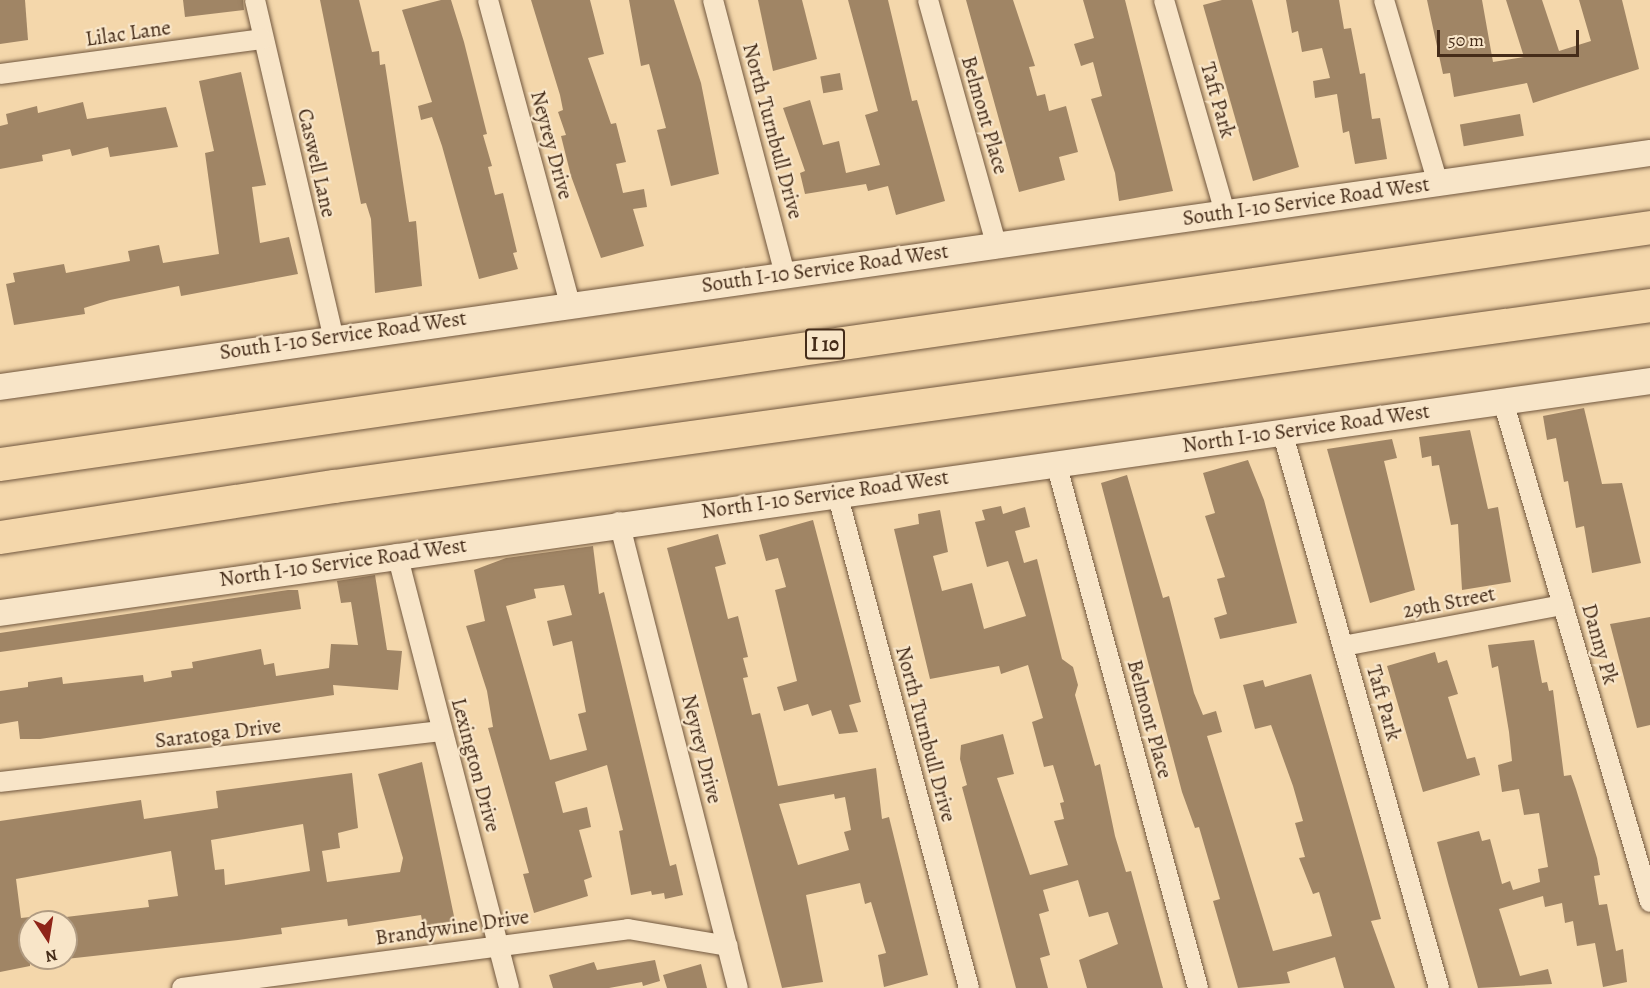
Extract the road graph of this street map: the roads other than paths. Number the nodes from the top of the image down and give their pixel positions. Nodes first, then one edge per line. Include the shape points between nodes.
1 (255, 0) edge
2 (488, 0) edge
3 (713, 0) edge
4 (928, 0) edge
5 (1164, 0) edge
6 (1384, 0) edge
7 (263, 39) junction
8 (0, 74) edge
9 (1650, 153) edge
10 (1438, 183) junction
11 (1225, 213) junction
12 (1650, 226) edge
13 (996, 244) junction
14 (785, 274) junction
15 (570, 303) junction
16 (1650, 305) edge
17 (333, 336) junction
18 (1650, 381) edge
19 (0, 387) edge
20 (1503, 401) junction
21 (1281, 431) junction
22 (1056, 463) junction
23 (0, 464) edge
24 (837, 493) junction
25 (619, 522) junction
26 (0, 537) edge
27 (397, 554) junction
28 (1563, 605) junction
29 (0, 613) edge
30 (1344, 646) junction
31 (442, 731) junction
32 (0, 782) edge
33 (1650, 902) edge
34 (498, 945) junction
35 (728, 946) junction
36 (182, 988) edge
37 (509, 988) edge
38 (738, 988) edge
39 (969, 988) edge
40 (1198, 988) edge
41 (1439, 988) edge

1 - 7 street, Caswell Lane
2 - 15 street, Neyrey Drive
3 - 14 street, North Turnbull Drive
4 - 13 street, Belmont Place
5 - 11 street, Taft Park
6 - 10 street
7 - 8 street, Lilac Lane
7 - 17 street, Caswell Lane
9 - 10 street, South I-10 Service Road West
10 - 11 street, South I-10 Service Road West
11 - 13 street, South I-10 Service Road West
12 - 23 highway, I 10
13 - 14 street, South I-10 Service Road West
14 - 15 street, South I-10 Service Road West
15 - 17 street, South I-10 Service Road West
16 - 26 highway via 358,483
17 - 19 street, South I-10 Service Road West
18 - 20 street, North I-10 Service Road West
20 - 21 street, North I-10 Service Road West
20 - 28 street, Danny Pk
21 - 22 street, North I-10 Service Road West
21 - 30 street, Taft Park
22 - 24 street, North I-10 Service Road West
22 - 40 street, Belmont Place
24 - 25 street, North I-10 Service Road West
24 - 39 street, North Turnbull Drive
25 - 27 street, North I-10 Service Road West
25 - 35 street, Neyrey Drive
27 - 29 street, North I-10 Service Road West
27 - 31 street, Lexington Drive
28 - 30 street, 29th Street
28 - 33 street, Danny Pk
30 - 41 street, Taft Park
31 - 32 street, Saratoga Drive
31 - 34 street, Lexington Drive
34 - 35 street, Brandywine Drive via 628,929
34 - 36 street, Brandywine Drive
34 - 37 street, Lexington Drive
35 - 38 street, Neyrey Drive

